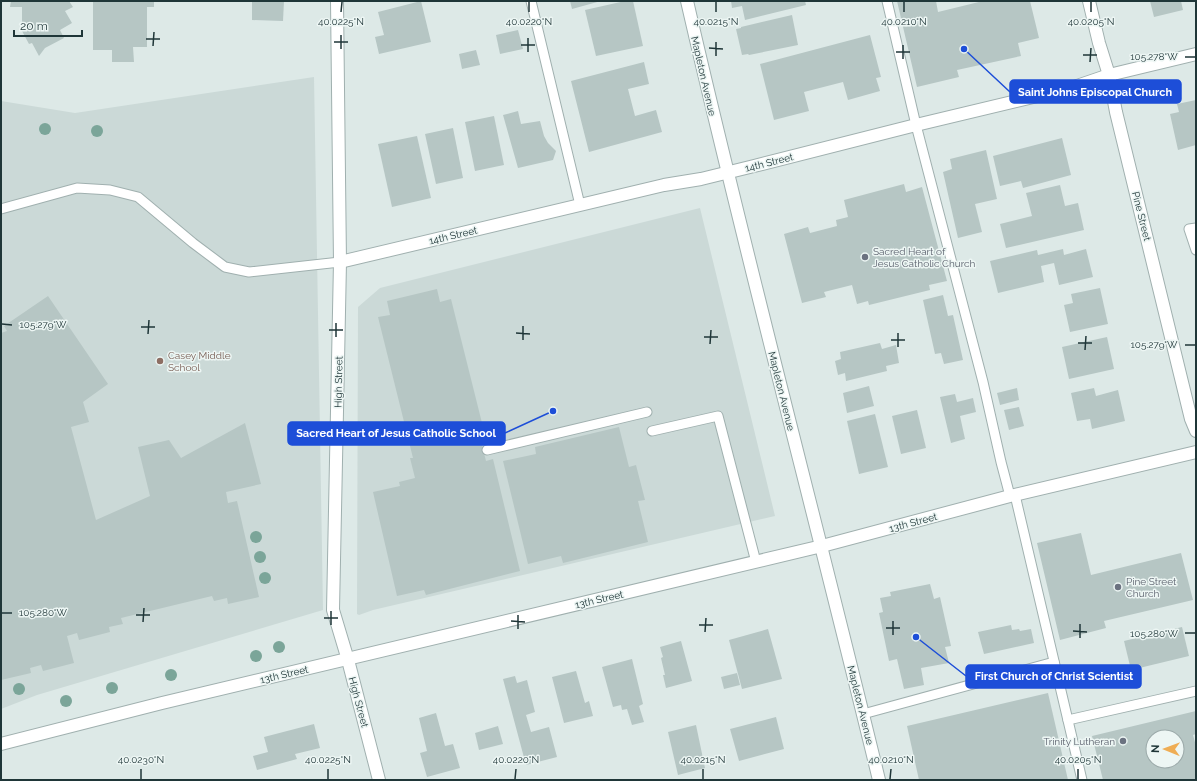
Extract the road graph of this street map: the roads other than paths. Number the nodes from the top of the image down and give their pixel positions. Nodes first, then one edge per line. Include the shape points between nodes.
1 (337, 1) edge
2 (531, 1) edge
3 (687, 1) edge
4 (887, 1) edge
5 (1089, 1) edge
6 (1196, 54) edge
7 (1109, 75) junction
8 (916, 125) junction
9 (728, 172) junction
10 (580, 205) junction
11 (1, 209) edge
12 (1196, 228) edge
13 (1196, 250) edge
14 (340, 262) junction
15 (647, 412) dead end
16 (652, 431) dead end
17 (1196, 431) edge
18 (487, 450) dead end
19 (1196, 452) edge
20 (1013, 495) junction
21 (822, 546) junction
22 (756, 562) junction
23 (348, 660) junction
24 (1054, 662) junction
25 (1196, 691) edge
26 (863, 714) junction
27 (1068, 720) junction
28 (1, 744) edge
29 (379, 780) edge
30 (879, 780) edge
31 (1082, 780) edge

1 - 14 street, High Street
2 - 10 lane
3 - 9 street, Mapleton Avenue
4 - 8 lane
5 - 7 street, Pine Street via 1098,43
6 - 7 street, 14th Street
7 - 8 street, 14th Street via 1071,88
7 - 17 street, Pine Street via 1191,419
8 - 9 street, 14th Street
8 - 20 lane via 984,382 1001,462
9 - 10 street, 14th Street
9 - 21 street, Mapleton Avenue
10 - 14 street, 14th Street
11 - 14 lane via 77,188 110,190 138,197 225,267 249,272
12 - 13 lane via 1189,230
14 - 23 street, High Street via 333,610
15 - 18 lane
16 - 22 lane via 718,416
19 - 20 street, 13th Street
20 - 21 street, 13th Street
20 - 24 lane
21 - 22 street, 13th Street
21 - 26 street, Mapleton Avenue
22 - 23 street, 13th Street
23 - 28 street, 13th Street
23 - 29 street, High Street
24 - 26 lane
24 - 27 lane
25 - 27 lane
26 - 30 street, Mapleton Avenue
27 - 31 lane

